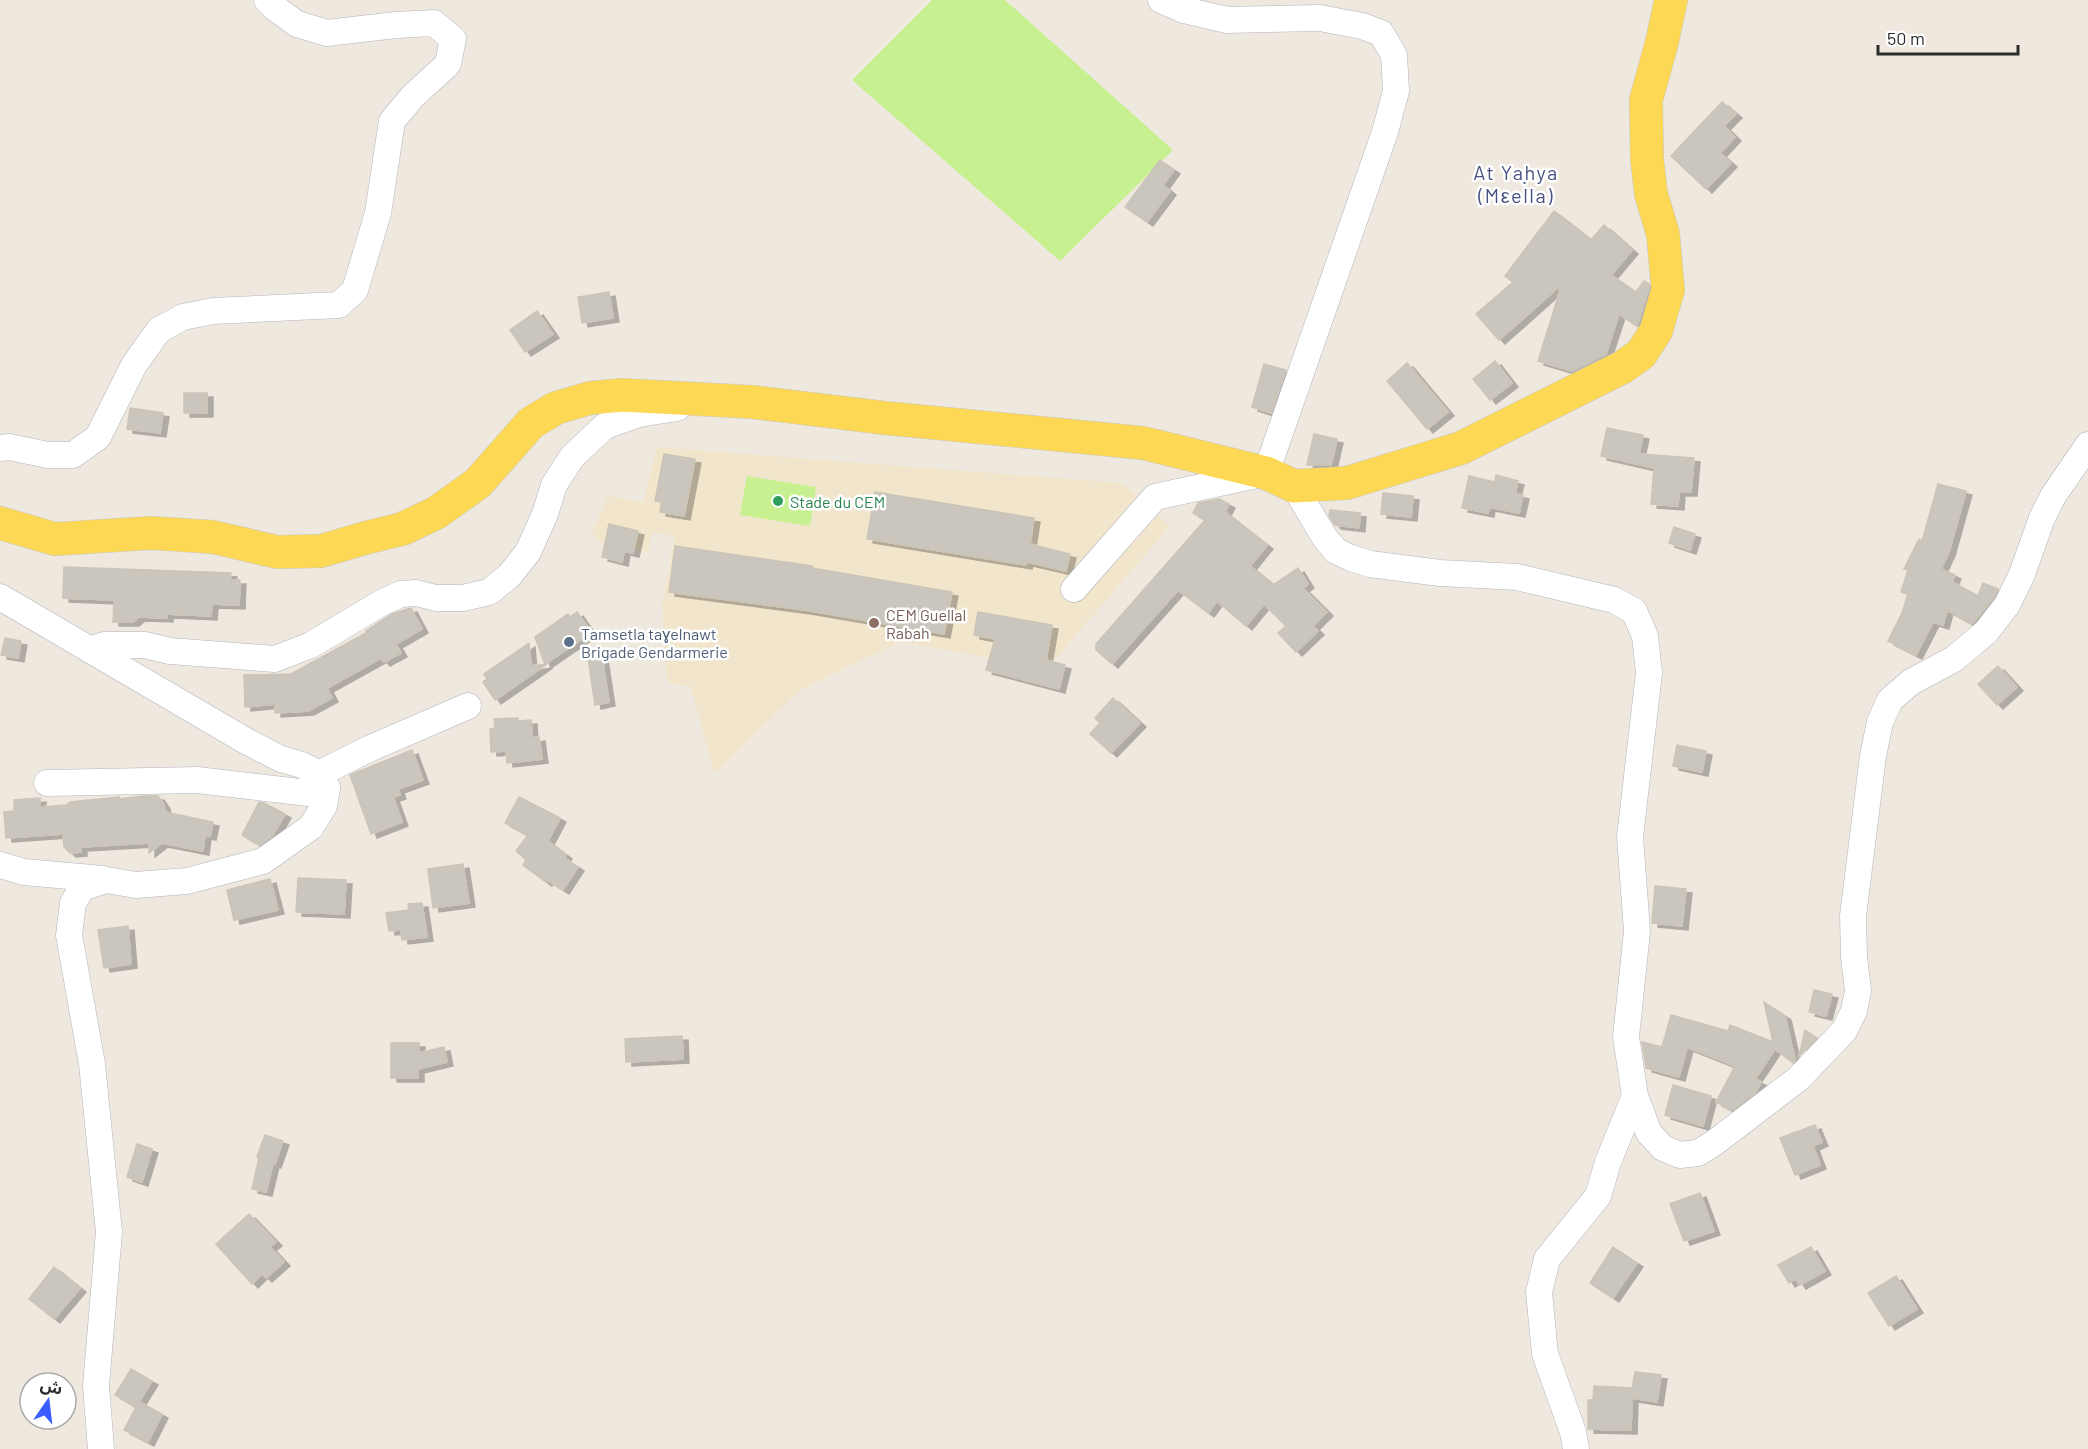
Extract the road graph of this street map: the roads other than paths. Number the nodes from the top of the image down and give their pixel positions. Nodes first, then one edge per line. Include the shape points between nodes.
1 (267, 0) edge
2 (1161, 0) edge
3 (1671, 0) edge
4 (734, 401) junction
5 (2088, 445) edge
6 (0, 448) edge
7 (1280, 479) junction
8 (0, 523) edge
9 (1074, 589) dead end
10 (0, 597) edge
11 (90, 650) junction
12 (468, 706) dead end
13 (323, 781) junction
14 (47, 783) dead end
15 (0, 866) edge
16 (106, 880) junction
17 (1635, 1096) junction
18 (101, 1449) edge
19 (1576, 1449) edge

1 - 6 street via 297,24 327,33 434,23 453,39 448,64 412,96 392,121 378,213 355,290 339,305 213,311 183,317 159,330 134,365 98,437 90,443 73,455
2 - 7 street via 1227,20 1320,18 1362,26 1380,33 1394,55 1396,91 1385,132
3 - 7 main road via 1646,100 1651,194 1663,234 1668,290 1656,331 1641,354 1569,395 1461,447 1347,483
4 - 7 main road via 1143,443
4 - 8 main road via 622,394 556,408 531,423 478,483 436,513 402,529 321,551 277,552 213,537 151,533 55,539
4 - 11 street via 639,414 605,426 572,457 554,485 528,552 509,576 489,592 463,598 401,594 311,645 275,659 170,651 145,645 104,645
5 - 17 street via 2053,496 2007,605 1986,632 1954,659 1911,682 1890,700 1880,722 1853,916 1858,991 1844,1031 1797,1079 1698,1153 1680,1155 1663,1148 1649,1133
7 - 9 street via 1155,497
7 - 17 street via 1336,551 1351,558 1440,573 1517,577 1614,600 1634,611 1645,636 1649,673 1630,837 1637,931 1626,1037
10 - 11 street
11 - 13 street via 246,741 302,765
12 - 13 street via 371,748
13 - 14 street via 308,793 197,780
13 - 16 street via 324,806 311,826 263,861 187,881 136,885
15 - 16 street
16 - 18 street via 82,888 72,903 69,935 92,1064 109,1232 96,1386
17 - 19 street via 1598,1196 1548,1259 1539,1292 1545,1354

